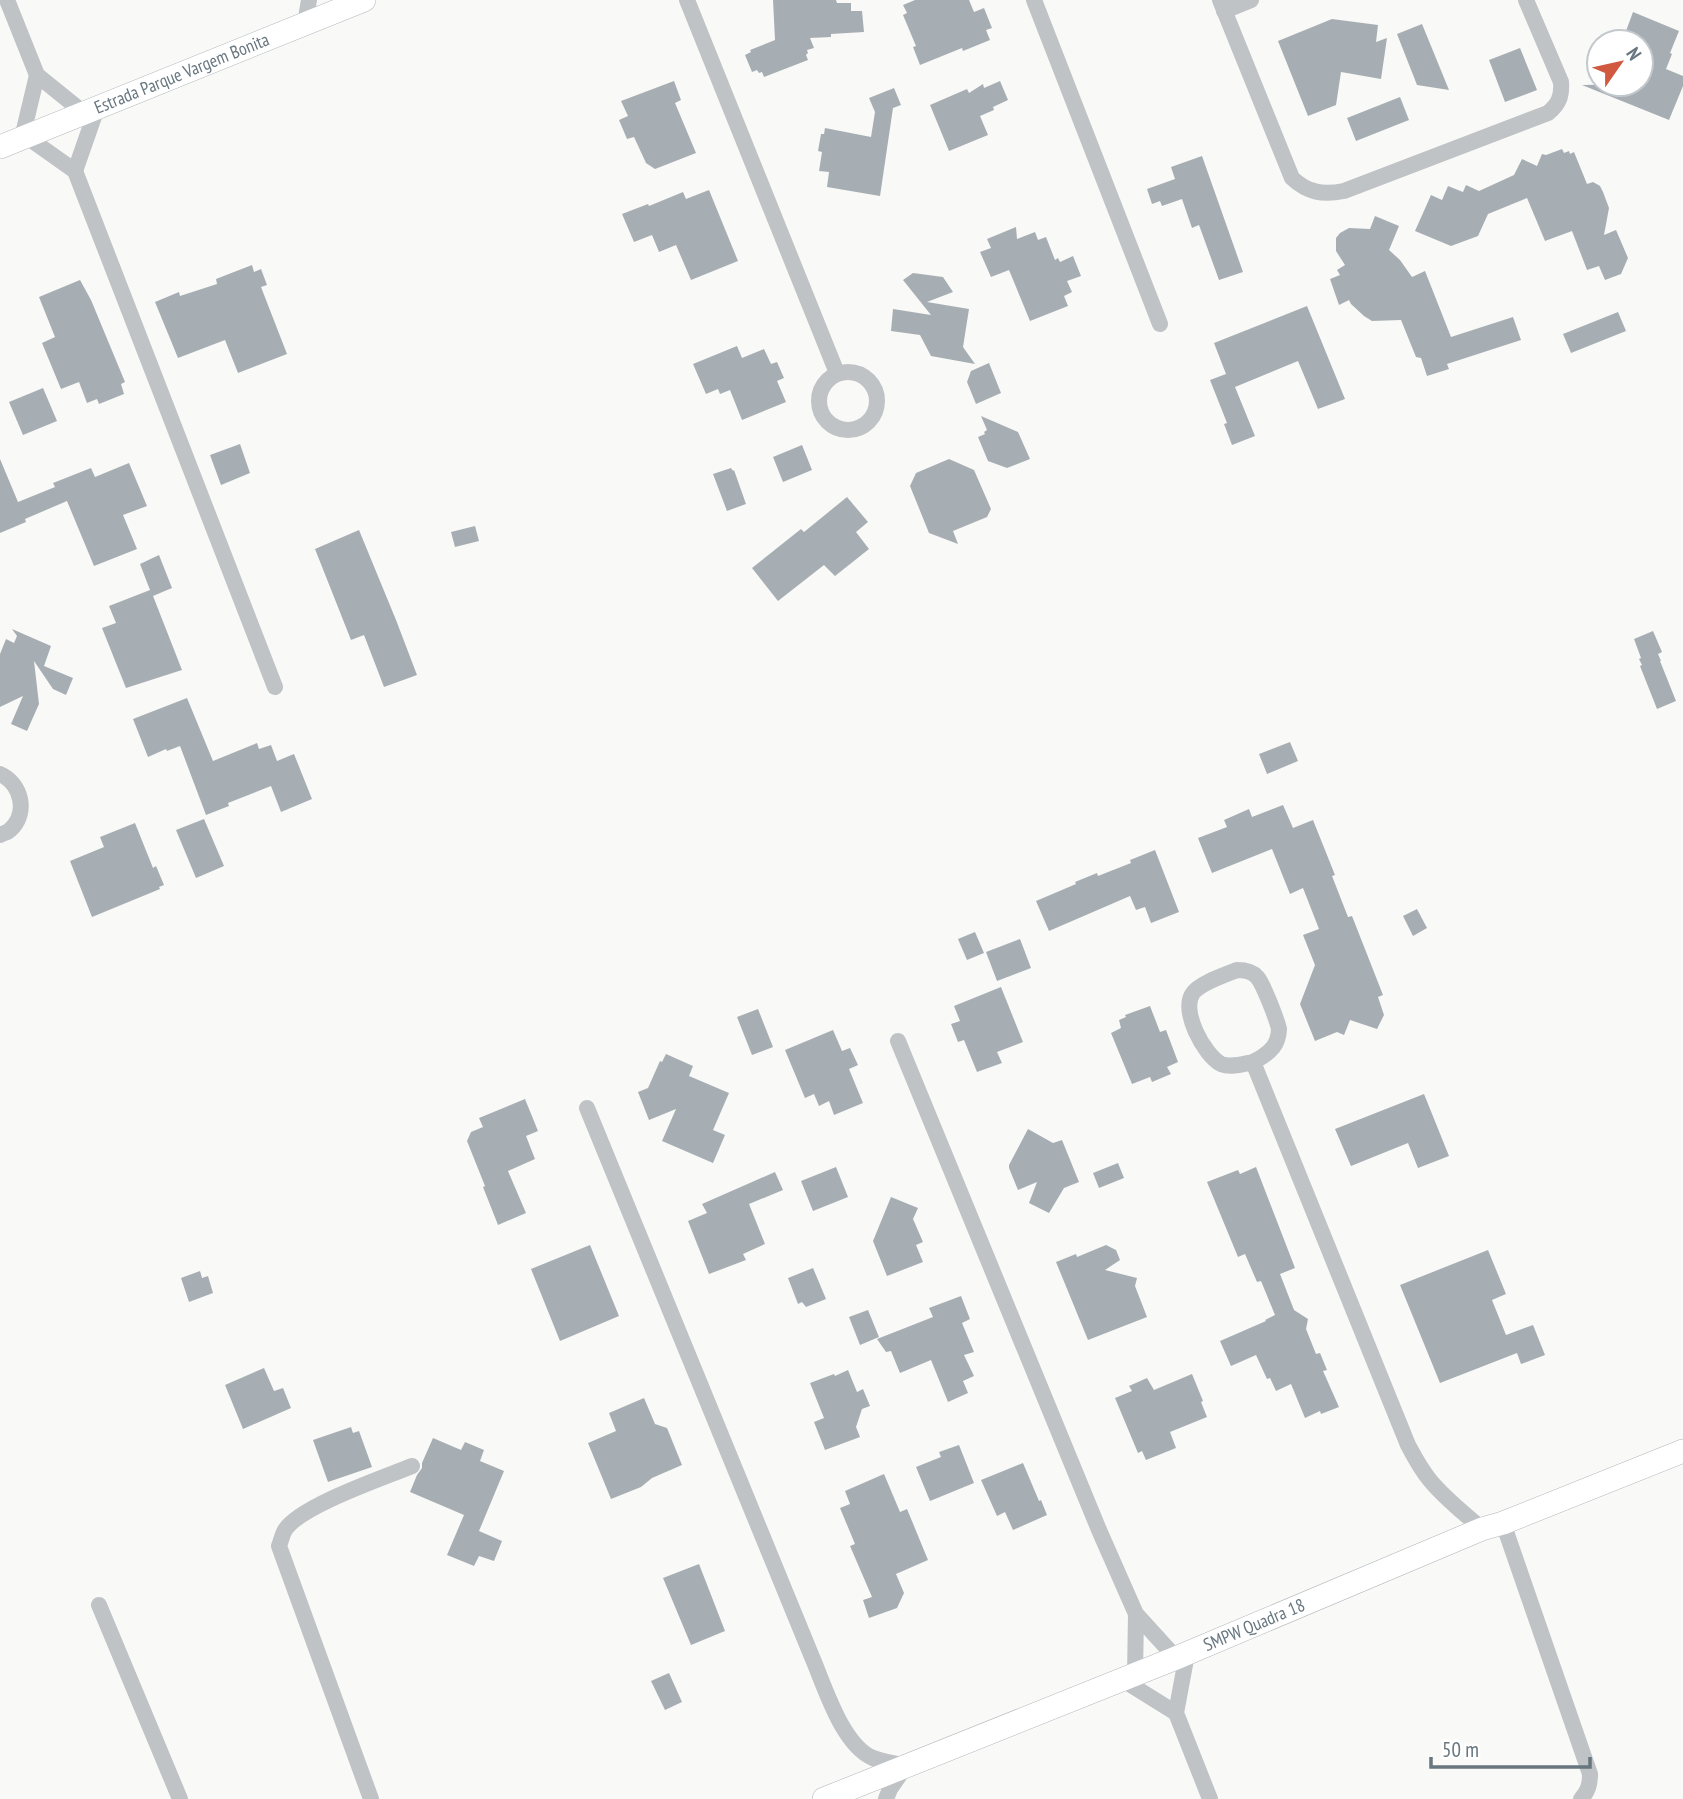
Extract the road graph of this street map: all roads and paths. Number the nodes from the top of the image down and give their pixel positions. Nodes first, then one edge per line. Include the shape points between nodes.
1 (7, 0) edge
2 (309, 0) edge
3 (364, 0) edge
4 (687, 0) edge
5 (1034, 0) edge
6 (1251, 0) edge
7 (1526, 0) edge
8 (1222, 6) edge
9 (305, 24) junction
10 (37, 75) junction
11 (91, 111) junction
12 (25, 137) junction
13 (0, 146) edge
14 (75, 171) junction
15 (1160, 324) dead end
16 (837, 373) dead end
17 (275, 687) dead end
18 (0, 774) edge
19 (0, 835) edge
20 (898, 1041) dead end
21 (1253, 1062) junction
22 (587, 1108) dead end
23 (1683, 1451) edge
24 (412, 1466) dead end
25 (1493, 1526) junction
26 (99, 1605) dead end
27 (1136, 1614) junction
28 (1181, 1656) junction
29 (1129, 1677) junction
30 (1176, 1713) junction
31 (906, 1766) junction
32 (180, 1799) edge
33 (371, 1799) edge
34 (824, 1799) edge
35 (886, 1799) edge
36 (1210, 1799) edge
37 (1581, 1799) edge

1 - 10 street
2 - 9 street
3 - 9 street, Estrada Parque Vargem Bonita
4 - 16 street
5 - 15 street
6 - 8 street
7 - 8 street via 1561,82 1555,107 1331,193 1311,190 1292,178
9 - 11 street, Estrada Parque Vargem Bonita
10 - 11 street
10 - 12 street
11 - 12 street, Estrada Parque Vargem Bonita
11 - 14 street
12 - 13 street, Estrada Parque Vargem Bonita
12 - 14 street
14 - 17 street
18 - 19 street via 9,778 20,794 20,814 10,830
20 - 27 street
21 - 21 street via 1229,1066 1214,1059 1203,1047 1188,1010 1197,989 1237,970 1257,976 1279,1028 1275,1045
21 - 25 street via 1408,1445 1428,1479 1444,1495
22 - 31 street via 840,1721 857,1748 873,1758
23 - 25 street, SMPW Quadra 18
24 - 33 street via 309,1509 284,1531 279,1546
25 - 28 street, SMPW Quadra 18
25 - 37 street via 1590,1774
26 - 32 street
27 - 28 street
27 - 29 street
28 - 29 street, SMPW Quadra 18
28 - 30 street
29 - 30 street
29 - 31 street, SMPW Quadra 18
30 - 36 street
31 - 34 street, SMPW Quadra 18
31 - 35 street

